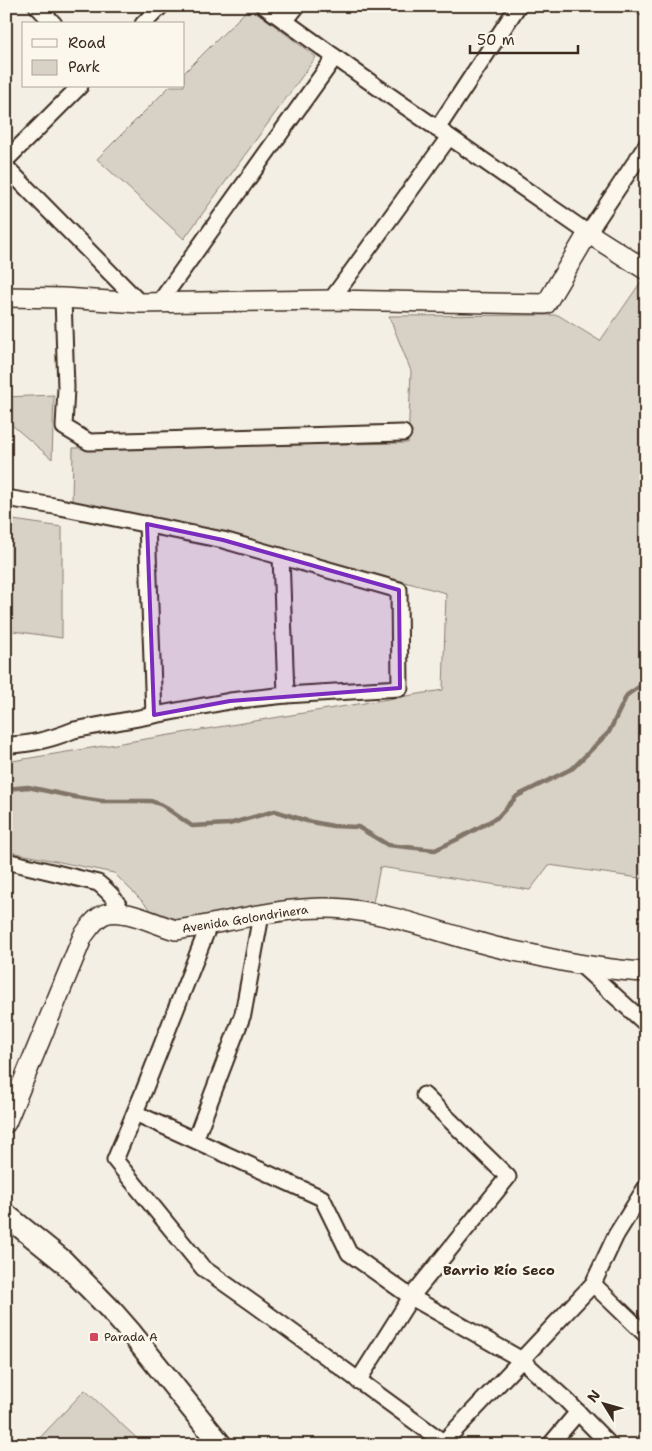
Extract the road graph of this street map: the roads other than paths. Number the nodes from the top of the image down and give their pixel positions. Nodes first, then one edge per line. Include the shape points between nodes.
1 (37, 6) edge
2 (161, 6) edge
3 (264, 6) edge
4 (297, 6) edge
5 (518, 6) edge
6 (643, 6) edge
7 (646, 8) edge
8 (285, 21) junction
9 (52, 22) edge
10 (145, 22) edge
11 (335, 57) junction
12 (78, 88) edge
13 (443, 133) junction
14 (646, 146) edge
15 (6, 160) edge
16 (6, 166) edge
17 (588, 233) junction
18 (646, 270) edge
19 (6, 297) edge
20 (63, 298) junction
21 (331, 300) junction
22 (140, 303) junction
23 (159, 303) junction
24 (403, 433) dead end
25 (7, 497) edge
26 (147, 524) junction
27 (281, 556) junction
28 (286, 695) junction
29 (154, 715) junction
30 (6, 746) edge
31 (6, 861) edge
32 (122, 912) junction
33 (261, 915) junction
34 (209, 925) junction
35 (582, 966) junction
36 (646, 972) edge
37 (646, 1024) edge
38 (424, 1095) dead end
39 (135, 1113) junction
40 (6, 1123) edge
41 (195, 1140) junction
42 (646, 1187) edge
43 (6, 1215) edge
44 (593, 1284) junction
45 (411, 1297) junction
46 (646, 1335) edge
47 (522, 1360) junction
48 (358, 1380) junction
49 (578, 1412) junction
50 (442, 1443) edge
51 (221, 1445) edge
52 (550, 1445) edge
53 (610, 1445) edge

1 - 9 street
2 - 10 street
3 - 8 street
4 - 8 street
5 - 13 street
6 - 7 street
8 - 11 street
11 - 13 street
11 - 23 street
12 - 15 street
13 - 17 street
13 - 21 street
14 - 17 street
16 - 22 street
17 - 18 street
17 - 21 street via 546,304
19 - 20 street
20 - 22 street
20 - 24 street via 64,427 89,442
21 - 23 street
22 - 23 street
25 - 26 street
26 - 27 street
26 - 29 street
27 - 28 street
27 - 28 street via 399,590 400,688
28 - 29 street
29 - 30 street
31 - 32 street via 98,883 118,902
32 - 34 street, Avenida Golondrinera via 176,930
32 - 40 street via 105,914 94,921 83,936
33 - 34 street, Avenida Golondrinera
33 - 35 street, Avenida Golondrinera via 344,908
33 - 41 street via 244,1014
34 - 39 street
35 - 36 street, Avenida Golondrinera
35 - 37 street
38 - 45 street via 508,1177
39 - 41 street
39 - 48 street via 115,1160 203,1268
41 - 45 street via 322,1198 349,1253
42 - 44 street via 616,1235
43 - 51 main road via 63,1261 110,1309
44 - 46 street
44 - 47 street
45 - 47 street
45 - 48 street
47 - 49 street
47 - 50 street
48 - 50 street
49 - 52 street
49 - 53 street

